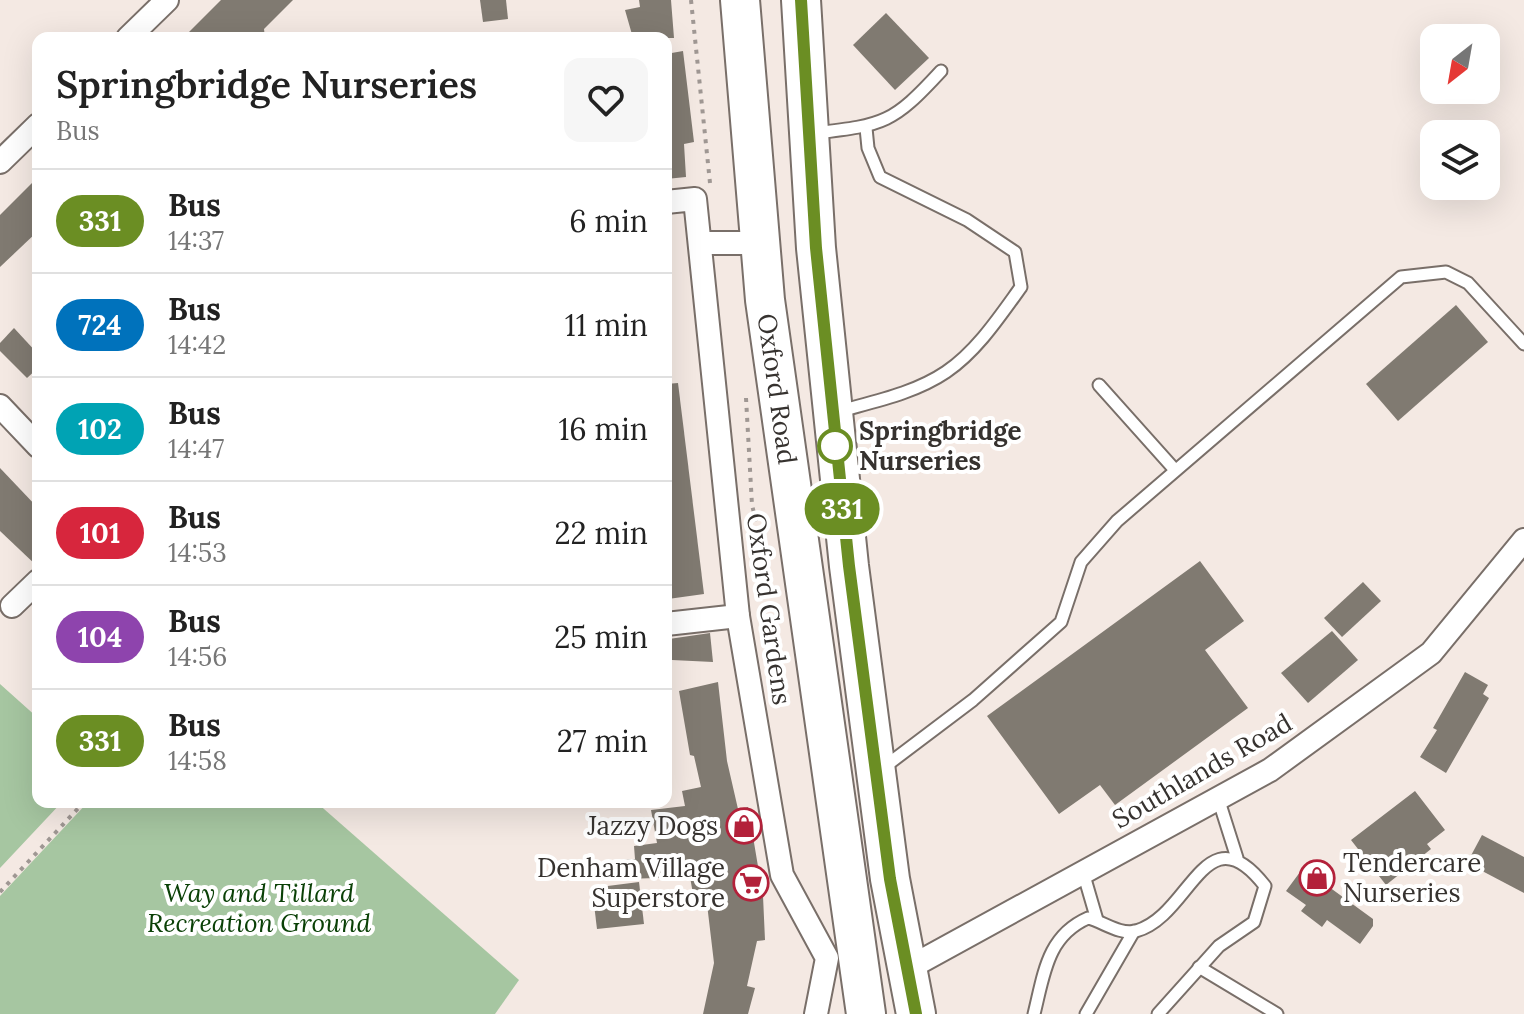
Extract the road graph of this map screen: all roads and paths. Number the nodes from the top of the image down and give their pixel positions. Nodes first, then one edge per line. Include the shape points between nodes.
1 (691, 0) edge
2 (740, 0) edge
3 (801, 0) edge
4 (157, 3) edge
5 (133, 32) edge
6 (941, 71) dead end
7 (866, 128) junction
8 (32, 131) edge
9 (811, 133) junction
10 (0, 162) edge
11 (695, 199) junction
12 (672, 201) edge
13 (700, 243) junction
14 (759, 243) junction
15 (1524, 344) edge
16 (1099, 385) dead end
17 (745, 396) dead end
18 (0, 406) edge
19 (832, 413) junction
20 (32, 440) edge
21 (1175, 470) junction
22 (731, 539) junction
23 (1524, 540) edge
24 (32, 586) edge
25 (6, 610) edge
26 (738, 616) junction
27 (672, 623) edge
28 (876, 774) junction
29 (1218, 798) junction
30 (78, 808) edge
31 (1237, 858) junction
32 (1083, 872) junction
33 (0, 892) edge
34 (1097, 920) junction
35 (1134, 931) junction
36 (841, 957) junction
37 (1199, 967) junction
38 (907, 969) junction
39 (816, 1014) edge
40 (866, 1014) edge
41 (908, 1014) edge
42 (916, 1014) edge
43 (1034, 1014) edge
44 (1086, 1014) edge
45 (1158, 1014) edge
46 (1277, 1014) edge

1 - 11 path via 711,191
2 - 14 highway, Oxford Road
3 - 9 highway, Oxford Road
4 - 5 street
6 - 7 lane via 904,111
7 - 9 lane
7 - 19 lane via 880,177 967,220 1015,252 1021,287 992,327 947,371 904,393
8 - 10 street
9 - 19 highway, Oxford Road
11 - 12 street
11 - 13 street, Oxford Gardens
13 - 14 street
13 - 22 street, Oxford Gardens
14 - 36 highway, Oxford Road
15 - 21 lane via 1468,283 1446,272 1401,277
16 - 21 lane
17 - 22 path via 758,529
18 - 20 street
19 - 28 highway, Oxford Road
21 - 28 lane via 1117,521 1081,562 1061,622 973,700
22 - 26 street, Oxford Gardens
23 - 29 street, Southlands Road via 1431,653 1270,770
24 - 25 street
26 - 27 street
26 - 36 street, Oxford Gardens via 782,875
28 - 38 highway, Oxford Road
29 - 31 lane
29 - 32 street, Southlands Road
30 - 33 path
31 - 35 lane via 1226,856 1212,863 1149,925
31 - 37 lane via 1265,886 1254,922
32 - 34 lane
32 - 38 street, Southlands Road
34 - 35 lane via 1119,931
34 - 43 lane via 1066,927 1048,960
35 - 44 lane
36 - 39 street
36 - 40 highway, Oxford Road
37 - 45 lane
37 - 46 lane
38 - 41 street
38 - 42 highway, Oxford Road

